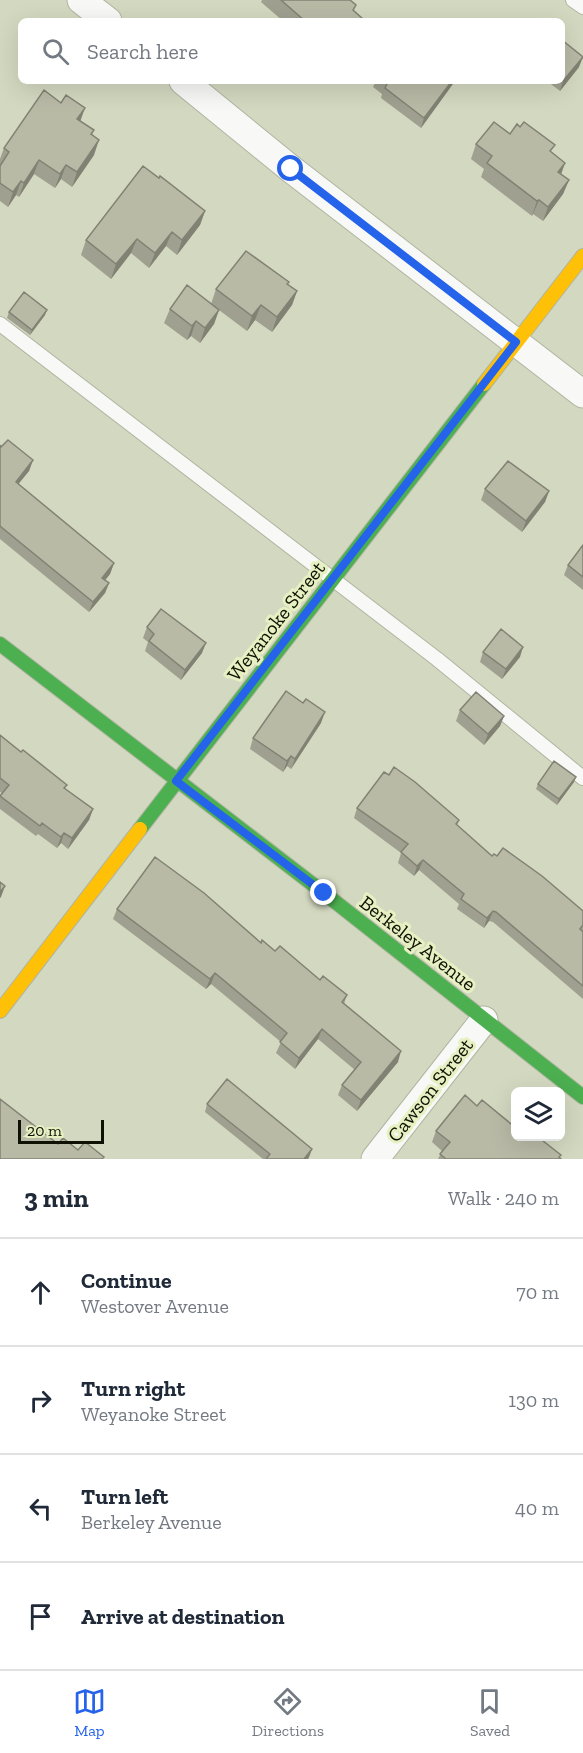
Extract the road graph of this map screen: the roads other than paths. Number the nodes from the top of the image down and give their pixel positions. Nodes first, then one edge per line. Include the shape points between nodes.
1 (81, 0) edge
2 (573, 0) edge
3 (583, 7) edge
4 (104, 18) edge
5 (187, 84) edge
6 (583, 256) edge
7 (0, 324) edge
8 (516, 342) junction
9 (583, 394) edge
10 (333, 579) junction
11 (0, 644) edge
12 (583, 778) edge
13 (176, 781) junction
14 (0, 1011) edge
15 (484, 1020) junction
16 (583, 1097) edge
17 (375, 1159) edge

1 - 4 street
2 - 3 lane
5 - 8 street
6 - 8 street, Weyanoke Street
7 - 10 lane
8 - 9 street
8 - 10 street, Weyanoke Street
10 - 12 lane
10 - 13 street, Weyanoke Street
11 - 13 street, Berkeley Avenue
13 - 14 street, Weyanoke Street
13 - 15 street, Berkeley Avenue
15 - 16 street, Berkeley Avenue
15 - 17 street, Cawson Street

